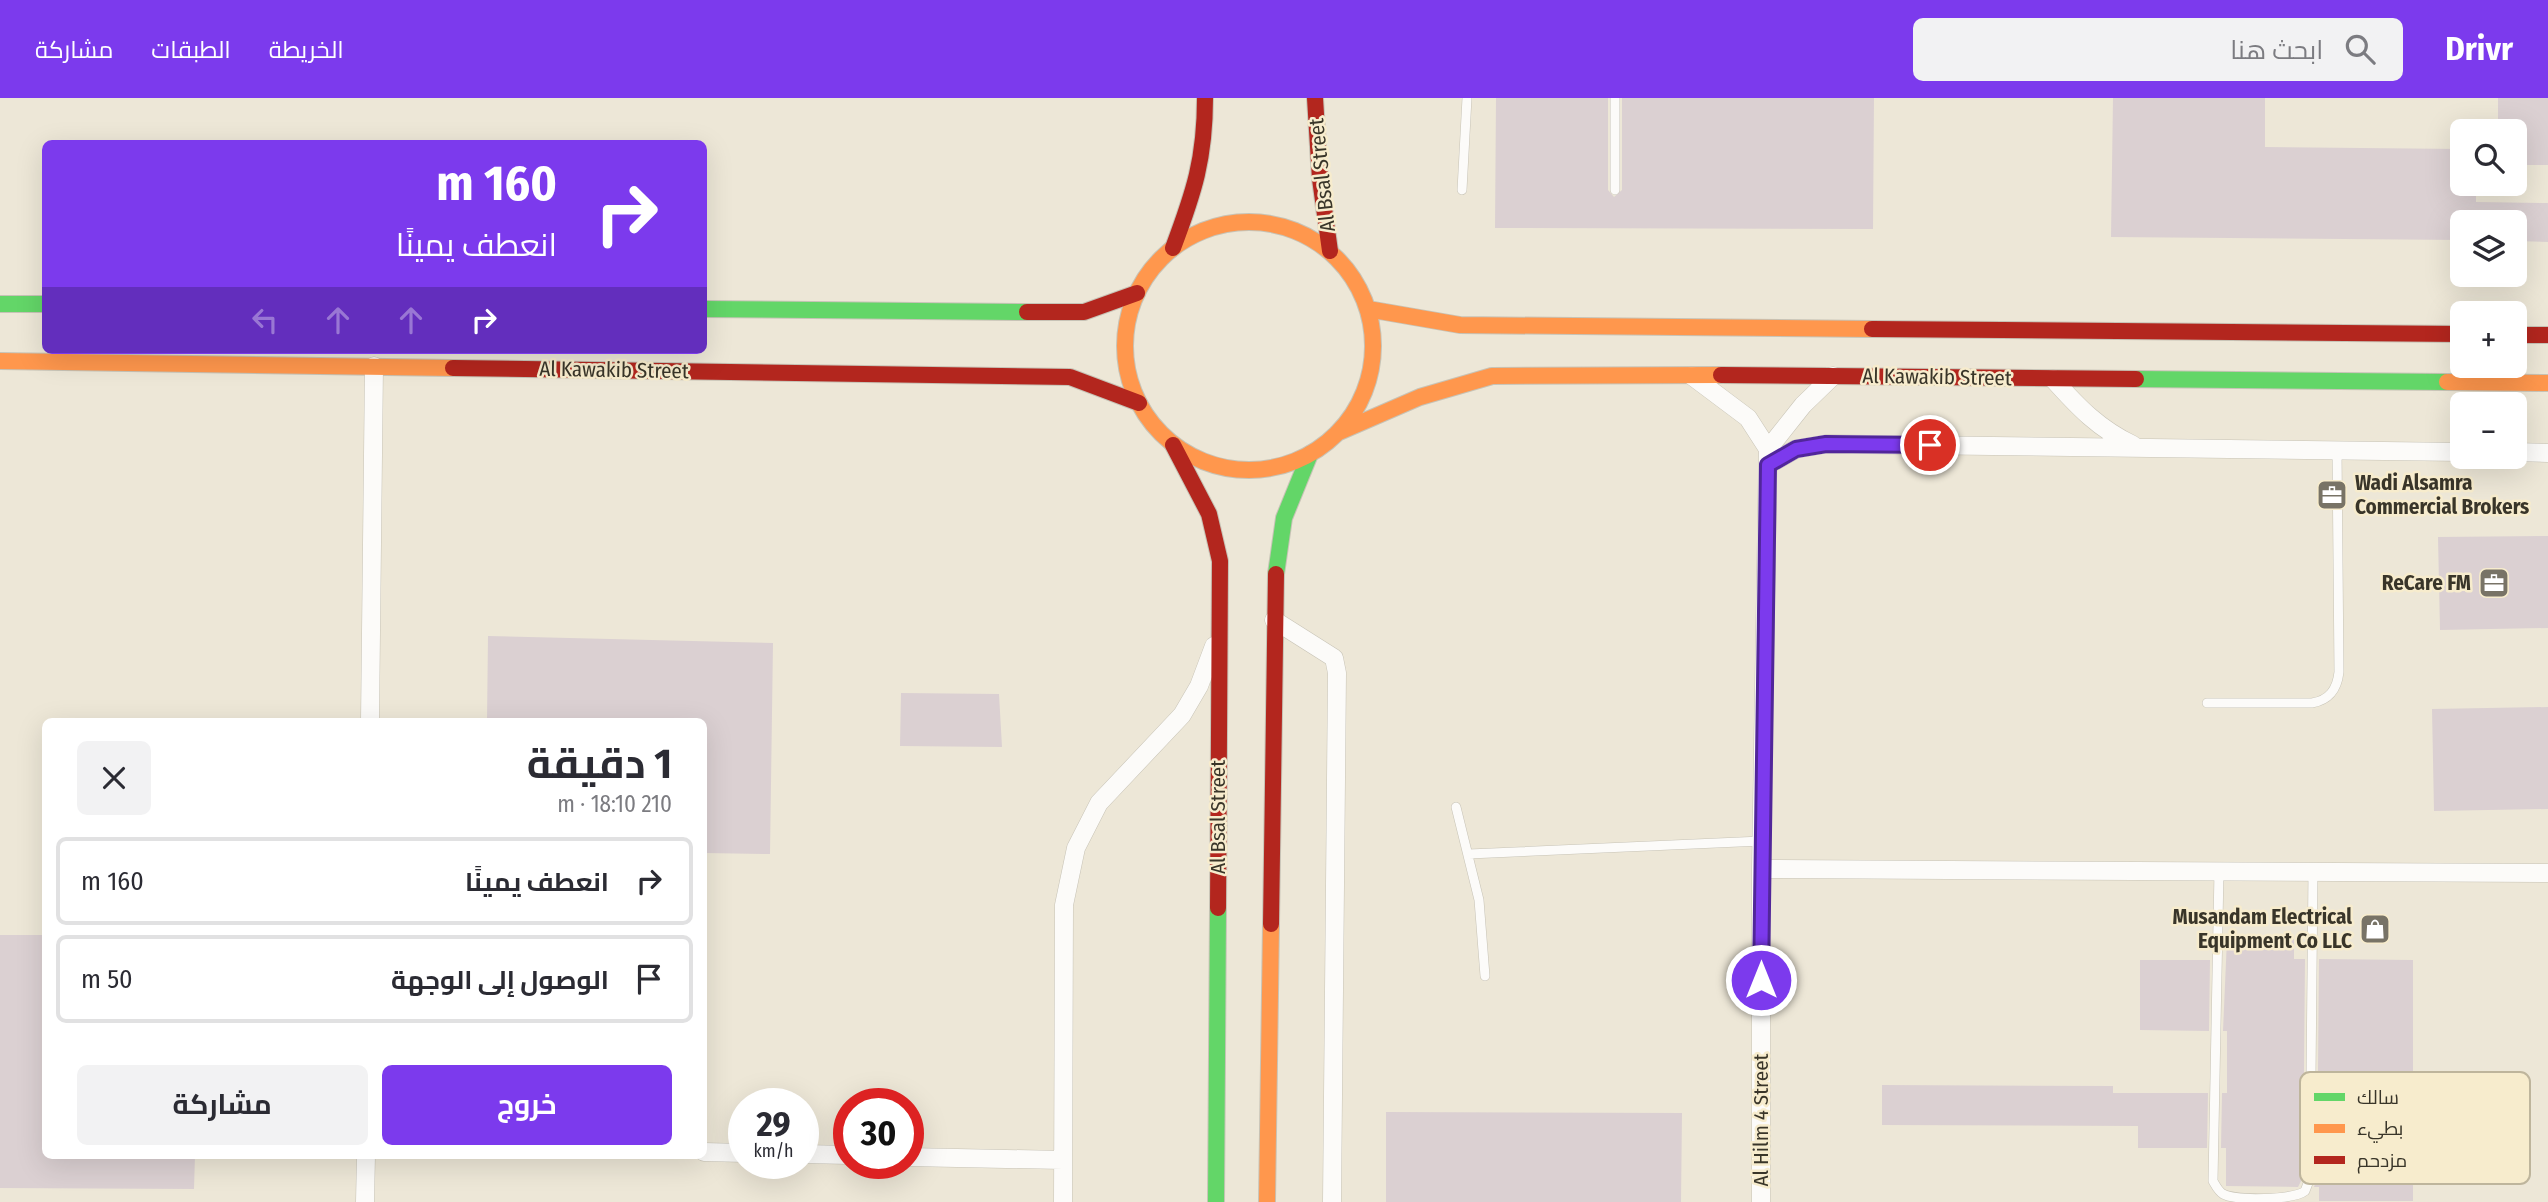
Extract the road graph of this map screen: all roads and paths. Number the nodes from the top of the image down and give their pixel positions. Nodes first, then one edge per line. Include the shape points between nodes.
1 (1205, 98) edge
2 (1315, 98) edge
3 (1467, 98) edge
4 (1615, 98) edge
5 (1462, 190) dead end
6 (1615, 190) dead end
7 (1173, 248) junction
8 (1330, 251) junction
9 (1137, 293) junction
10 (0, 304) edge
11 (42, 304) edge
12 (707, 309) edge
13 (1368, 309) junction
14 (2450, 334) edge
15 (2527, 335) edge
16 (2548, 335) edge
17 (0, 361) edge
18 (374, 366) junction
19 (1692, 376) junction
20 (1833, 376) junction
21 (2053, 379) junction
22 (2548, 383) edge
23 (1139, 403) junction
24 (1338, 433) junction
25 (1172, 443) junction
26 (2139, 447) junction
27 (2337, 450) junction
28 (2450, 452) edge
29 (2527, 452) edge
30 (2548, 453) edge
31 (1310, 454) junction
32 (1768, 457) junction
33 (1274, 620) junction
34 (1219, 633) junction
35 (2207, 703) dead end
36 (370, 718) edge
37 (1456, 807) dead end
38 (1762, 841) junction
39 (1469, 854) junction
40 (1761, 869) junction
41 (2219, 872) junction
42 (2313, 872) junction
43 (2548, 873) edge
44 (1485, 976) dead end
45 (2311, 1072) edge
46 (707, 1152) edge
47 (728, 1153) edge
48 (924, 1157) edge
49 (366, 1159) edge
50 (1063, 1160) junction
51 (2308, 1184) edge
52 (365, 1202) edge
53 (1063, 1202) edge
54 (1216, 1202) edge
55 (1268, 1202) edge
56 (1332, 1202) edge
57 (1761, 1202) edge

1 - 7 street via 1198,185
2 - 8 street, Al Bsal Street
3 - 5 lane
4 - 6 lane
7 - 8 street via 1202,231 1235,223 1269,223 1301,233
7 - 9 street via 1152,268
8 - 13 street via 1353,278
9 - 12 street via 1084,312
9 - 23 street via 1127,320 1124,348
10 - 11 street
13 - 14 street via 1460,325
13 - 24 street via 1374,342 1370,376 1358,407
15 - 16 street
17 - 18 street, Al Kawakib Street
18 - 23 street, Al Kawakib Street via 1070,377
18 - 36 street
19 - 20 street, Al Kawakib Street
19 - 24 street, Al Kawakib Street via 1492,376 1420,397
19 - 32 street via 1748,418
20 - 21 street, Al Kawakib Street
20 - 32 street via 1803,405
21 - 22 street, Al Kawakib Street
21 - 26 street via 2087,418
23 - 25 street
24 - 31 street
25 - 31 street via 1225,467 1264,468
25 - 34 street, Al Bsal Street via 1209,514 1220,561
26 - 27 street
26 - 32 street via 1826,444
27 - 28 street
27 - 35 lane via 2339,672 2334,690 2312,703
29 - 30 street
31 - 33 street via 1284,518 1276,562
32 - 38 street, Al Hilm 4 Street
33 - 55 street
33 - 56 street via 1334,658 1337,673
34 - 50 street via 1199,686 1182,715 1099,803 1076,848 1064,905
34 - 54 street, Al Bsal Street
37 - 39 lane
38 - 39 lane
38 - 40 street, Al Hilm 4 Street
39 - 44 lane via 1482,915
40 - 41 street
40 - 57 street, Al Hilm 4 Street
41 - 42 street
41 - 51 lane via 2213,1181 2221,1192 2233,1197 2292,1198
42 - 43 street
42 - 45 lane
46 - 47 street
48 - 50 street
49 - 52 street
50 - 53 street

